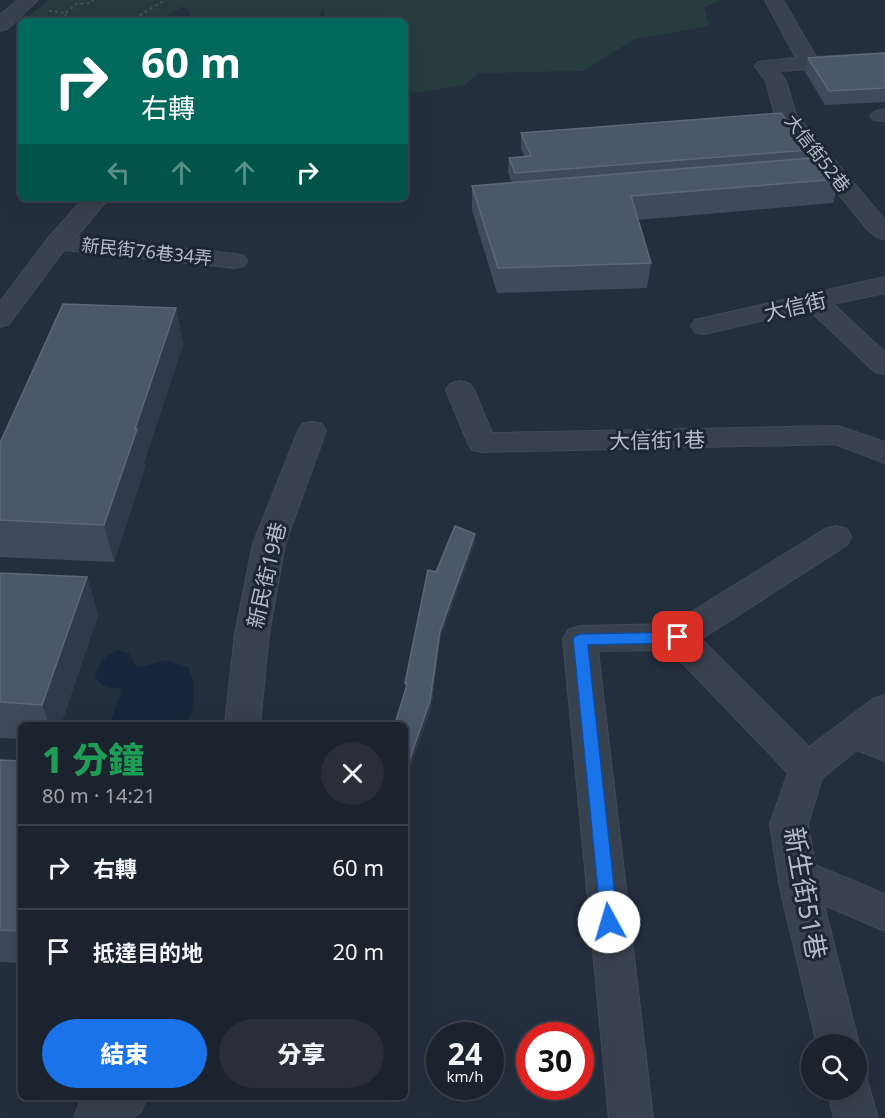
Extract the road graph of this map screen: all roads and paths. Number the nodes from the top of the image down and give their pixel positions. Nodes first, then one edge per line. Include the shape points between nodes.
1 (29, 0) edge
2 (93, 0) edge
3 (166, 0) edge
4 (774, 0) edge
5 (70, 18) edge
6 (134, 18) edge
7 (0, 25) edge
8 (885, 60) edge
9 (809, 63) junction
10 (786, 116) junction
11 (763, 118) edge
12 (833, 171) junction
13 (810, 173) edge
14 (94, 201) edge
15 (885, 232) edge
16 (58, 242) junction
17 (235, 261) dead end
18 (885, 285) edge
19 (815, 302) junction
20 (0, 319) edge
21 (704, 326) dead end
22 (880, 378) edge
23 (460, 390) dead end
24 (312, 431) dead end
25 (885, 453) edge
26 (836, 537) dead end
27 (678, 637) junction
28 (885, 709) edge
29 (242, 722) edge
30 (869, 739) edge
31 (807, 769) junction
32 (798, 876) junction
33 (885, 914) edge
34 (836, 1034) edge
35 (120, 1100) edge
36 (852, 1100) edge
37 (96, 1118) edge
38 (631, 1118) edge
39 (856, 1118) edge

1 - 7 street
2 - 5 path via 76,3 64,17
3 - 6 path
4 - 9 street
8 - 9 street
9 - 10 street, 大信街52巷 via 765,66 776,81
10 - 11 street
10 - 12 street, 大信街52巷
12 - 13 street
12 - 15 street, 大信街52巷
14 - 16 street
16 - 17 street, 新民街76巷34弄
16 - 20 street
18 - 19 street, 大信街
19 - 21 street, 大信街
19 - 22 street
23 - 25 street, 大信街1巷 via 482,443 838,435
24 - 29 street, 新民街19巷 via 269,544 252,634
26 - 27 street
27 - 31 street
27 - 38 street via 580,639
28 - 30 street
30 - 31 street
31 - 32 street, 新生街51巷 via 789,824
32 - 33 street
32 - 34 street, 新生街51巷
35 - 37 street
36 - 39 street

